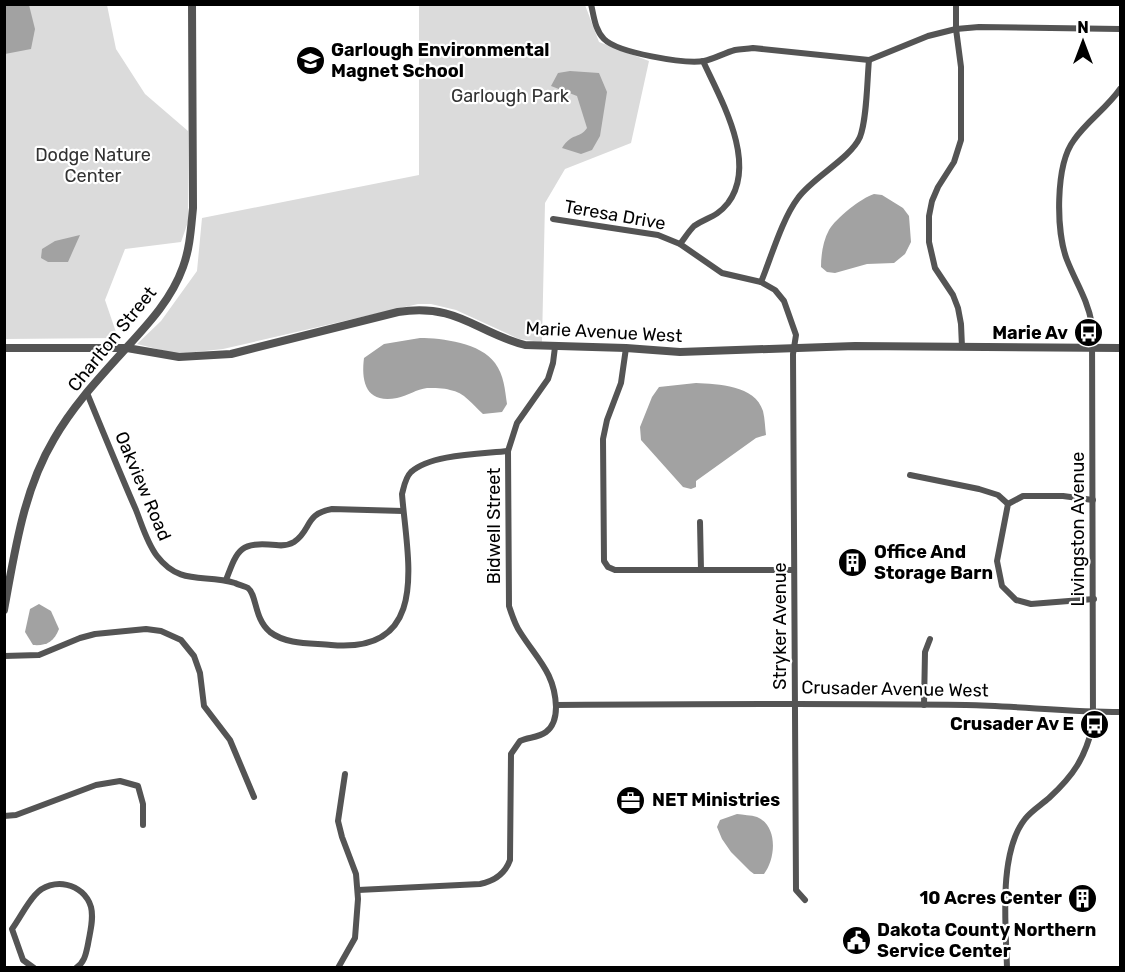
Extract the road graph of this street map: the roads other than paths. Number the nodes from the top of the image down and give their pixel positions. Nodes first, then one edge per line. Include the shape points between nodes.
1 (192, 4) edge
2 (591, 4) edge
3 (956, 4) edge
4 (1120, 28) edge
5 (956, 29) junction
6 (869, 60) junction
7 (704, 61) junction
8 (1120, 89) edge
9 (553, 219) dead end
10 (680, 244) junction
11 (761, 282) junction
12 (555, 347) junction
13 (962, 347) junction
14 (4, 348) edge
15 (127, 348) junction
16 (626, 348) junction
17 (1092, 348) junction
18 (1120, 348) edge
19 (793, 349) junction
20 (87, 393) junction
21 (508, 451) junction
22 (910, 475) dead end
23 (1093, 500) junction
24 (1008, 504) junction
25 (403, 511) junction
26 (700, 522) dead end
27 (701, 570) junction
28 (794, 570) junction
29 (226, 580) junction
30 (1094, 598) junction
31 (4, 610) edge
32 (930, 639) dead end
33 (4, 656) edge
34 (795, 703) junction
35 (556, 705) junction
36 (924, 705) junction
37 (1093, 712) junction
38 (1120, 712) edge
39 (345, 774) dead end
40 (254, 796) dead end
41 (4, 816) edge
42 (143, 825) dead end
43 (358, 890) junction
44 (805, 900) dead end
45 (12, 929) junction
46 (4, 936) edge
47 (34, 968) edge
48 (76, 968) edge
49 (338, 968) edge
50 (1007, 968) edge

1 - 15 street, Charlton Street via 190,240 183,268 169,296
2 - 7 street via 596,27 612,45 680,60
3 - 5 street
4 - 5 street
5 - 6 street
5 - 13 street via 961,67 961,140 954,162 932,201 929,242 935,268 958,308
6 - 7 street via 753,48
6 - 11 street via 859,139 851,151 796,199
7 - 10 street via 732,126 740,175 729,202 717,216 695,226
8 - 17 street, Livingston Avenue via 1074,140 1060,174 1061,240 1089,305
9 - 10 street, Teresa Drive via 658,235
10 - 11 street, Teresa Drive via 722,273
11 - 19 street, Teresa Drive via 784,301 796,335
12 - 15 street, Marie Avenue West via 521,345 454,315 420,310 218,356 179,357
12 - 16 street, Marie Avenue West
12 - 21 street, Bidwell Street via 548,379 517,423
13 - 17 street, Marie Avenue West
13 - 19 street, Marie Avenue West
14 - 15 street, Marie Avenue West
15 - 20 street, Charlton Street
16 - 19 street, Marie Avenue West via 680,352
16 - 27 street via 621,383 603,439 604,561 615,570
17 - 18 street, Marie Avenue West
17 - 23 street, Livingston Avenue
19 - 28 street, Stryker Avenue
20 - 29 street, Oakview Road via 156,555 185,576
20 - 31 street, Charlton Street via 54,439 30,490
21 - 25 street, Oakview Road via 432,460 410,473 404,483
21 - 35 street, Bidwell Street via 509,606 518,630 548,672
22 - 24 street via 998,495
23 - 24 street via 1023,496
23 - 30 street, Livingston Avenue
24 - 30 street via 997,561 1002,586 1016,600 1031,604
25 - 29 street via 322,511 292,544 256,543 243,548
25 - 29 street, Oakview Road via 409,578 406,601 394,627 372,643 349,646 280,638 261,621 248,588
26 - 27 street
27 - 28 street
28 - 34 street, Stryker Avenue
30 - 37 street, Livingston Avenue
32 - 36 street via 925,652
33 - 40 street via 39,655 95,634 146,629 181,640 197,664 204,706 230,740
34 - 35 street, Crusader Avenue West
34 - 36 street, Crusader Avenue West
34 - 44 street, Stryker Avenue via 796,890
35 - 43 street via 549,730 520,741 512,750 510,860 499,881
36 - 37 street, Crusader Avenue West
37 - 38 street, Crusader Avenue West
37 - 50 street, Livingston Avenue via 1088,747 1077,768 1025,820 1008,856
39 - 43 street via 338,821
41 - 42 street via 96,785 120,782 138,786
43 - 49 street via 355,938
45 - 46 street
45 - 47 street via 24,960
45 - 48 street via 35,894 46,886 68,885 80,890 88,899 93,919 82,963

